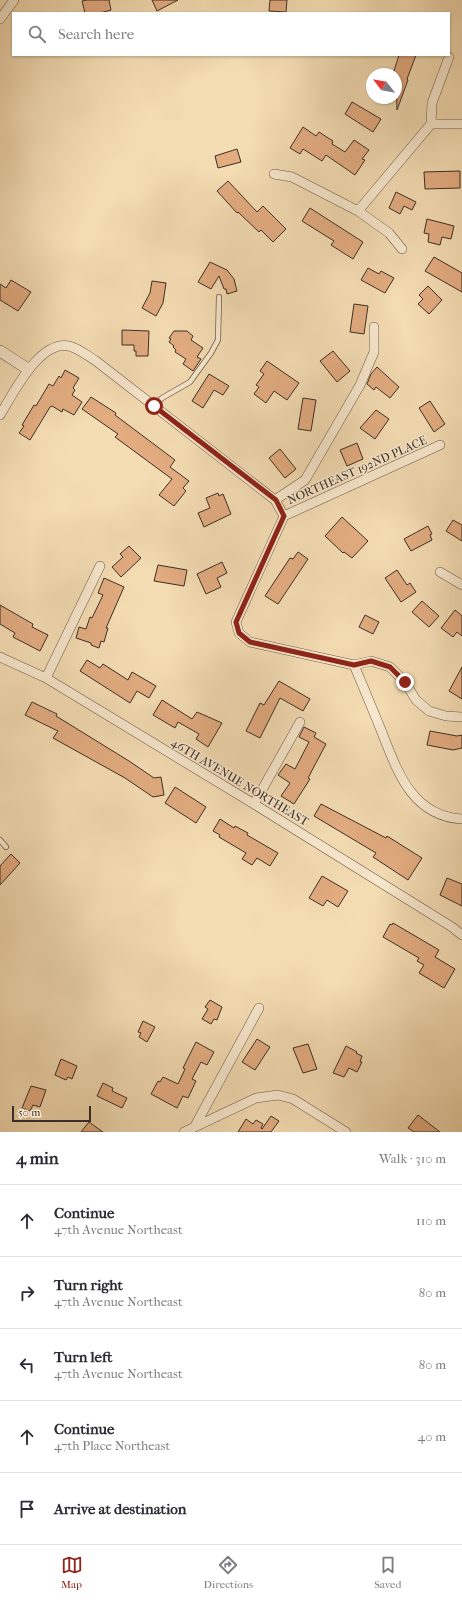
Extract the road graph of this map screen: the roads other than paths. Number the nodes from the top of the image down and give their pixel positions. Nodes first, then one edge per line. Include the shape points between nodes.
1 (14, 0) edge
2 (0, 19) edge
3 (449, 57) dead end
4 (431, 124) junction
5 (462, 124) edge
6 (274, 174) dead end
7 (358, 211) junction
8 (402, 249) dead end
9 (219, 297) dead end
10 (374, 327) dead end
11 (0, 350) edge
12 (28, 369) junction
13 (154, 406) junction
14 (0, 415) edge
15 (440, 445) dead end
16 (276, 500) junction
17 (284, 516) junction
18 (100, 566) dead end
19 (440, 572) dead end
20 (462, 585) edge
21 (0, 657) edge
22 (354, 665) junction
23 (46, 678) junction
24 (462, 717) edge
25 (300, 722) dead end
26 (254, 804) junction
27 (462, 819) edge
28 (0, 840) edge
29 (6, 847) dead end
30 (462, 935) edge
31 (259, 1008) dead end
32 (195, 1126) junction
33 (184, 1132) edge
34 (346, 1132) edge

1 - 2 street
3 - 4 street via 432,102
4 - 5 street
4 - 7 street
6 - 7 street via 292,177
7 - 8 street via 389,233
9 - 13 lane via 218,340 211,353 190,382 162,398
10 - 16 street via 374,352 360,385 305,480
11 - 12 street
12 - 13 street via 47,350 69,346 96,361
12 - 14 street
13 - 16 street
15 - 17 street, NORTHEAST 192ND PLACE
16 - 17 street
17 - 22 street via 236,622 239,633 250,642
18 - 23 street
19 - 20 street
21 - 23 street, 46TH AVENUE NORTHEAST
22 - 24 street via 371,661 390,667 405,682 416,700 429,711
22 - 27 street via 399,775 412,793 427,807 444,816
23 - 26 street, 46TH AVENUE NORTHEAST
25 - 26 street
26 - 30 street, 46TH AVENUE NORTHEAST
28 - 29 lane
31 - 32 street
32 - 33 street
32 - 34 street via 256,1098 278,1095 293,1099

